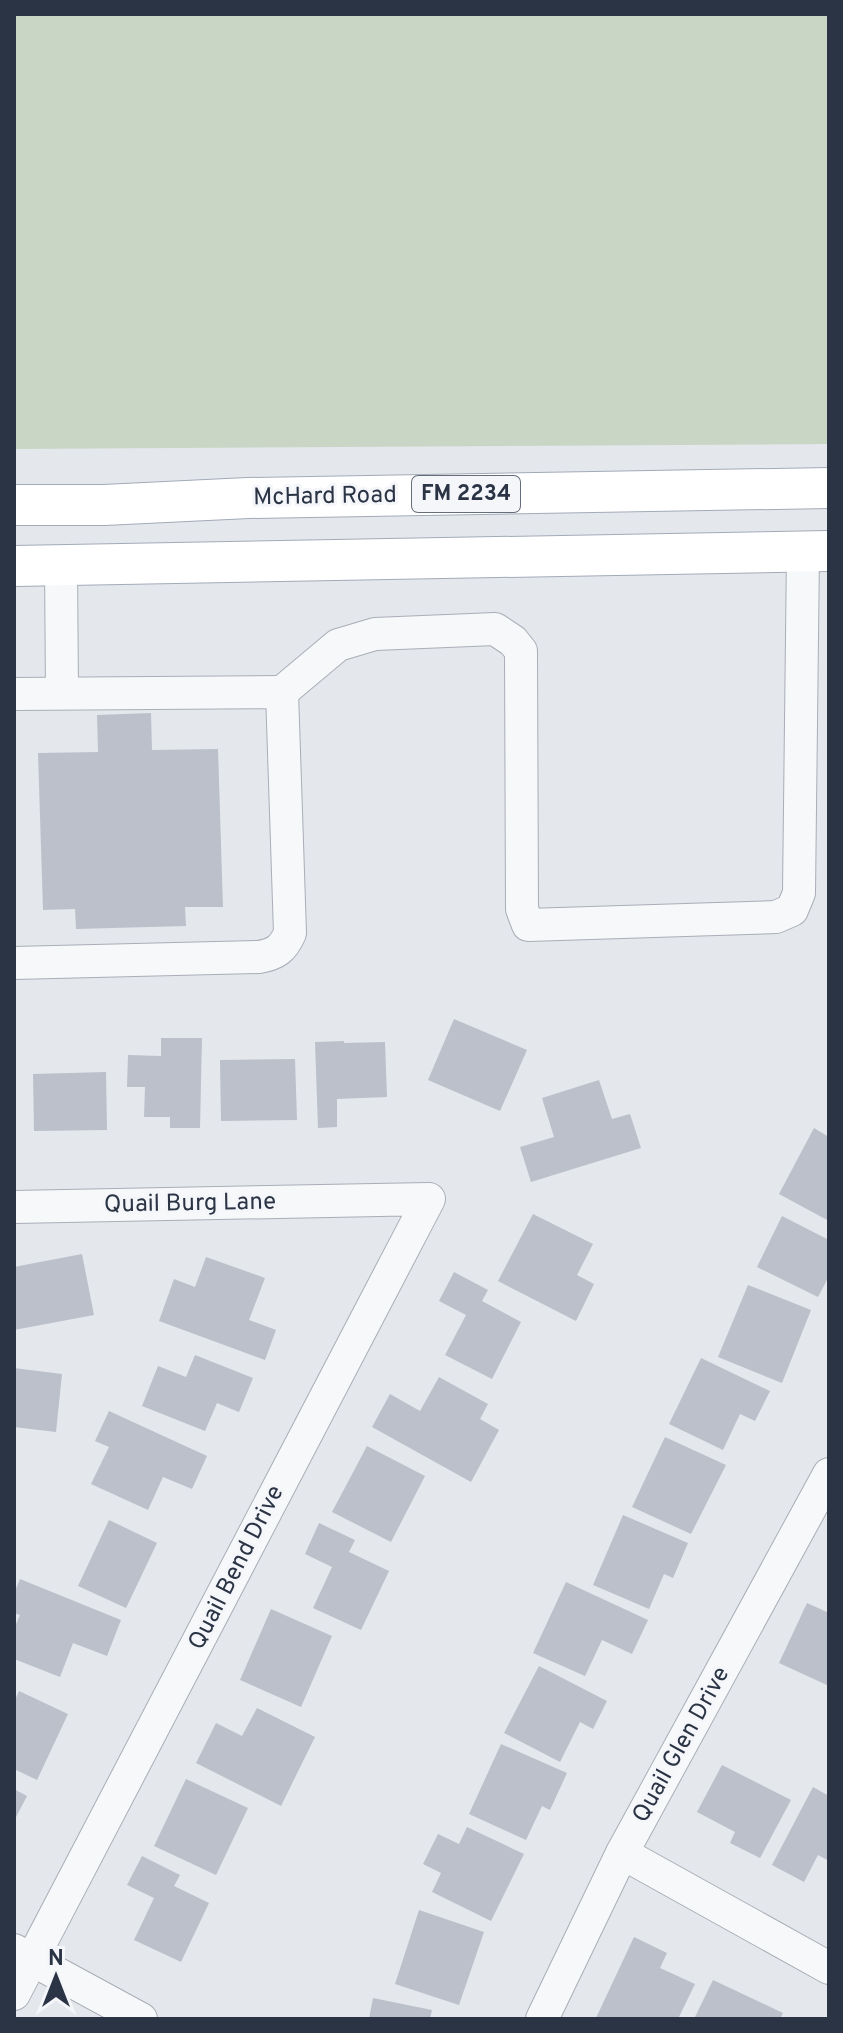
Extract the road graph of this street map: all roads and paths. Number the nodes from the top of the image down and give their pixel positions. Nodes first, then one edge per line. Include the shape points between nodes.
1 (829, 488) edge
2 (14, 505) edge
3 (816, 552) edge
4 (61, 565) junction
5 (14, 566) edge
6 (282, 692) junction
7 (62, 693) junction
8 (14, 694) edge
9 (14, 963) edge
10 (365, 1200) joint
11 (14, 1207) edge
12 (829, 1474) edge
13 (818, 1523) edge
14 (622, 1853) junction
15 (24, 1955) edge
16 (829, 1968) edge
17 (14, 1994) edge
18 (141, 2019) edge
19 (542, 2019) edge

1 - 2 main road, McHard Road / FM 2234
3 - 4 main road
3 - 6 street via 799,893 792,910 776,917 528,925 522,909 521,651 495,629 375,634 338,645
4 - 5 main road
4 - 7 street
6 - 7 street
6 - 9 street via 290,933 284,947 259,957
7 - 8 street
10 - 11 street, Quail Burg Lane
10 - 15 street, Quail Bend Drive via 429,1199
12 - 13 street, Quail Glen Drive
13 - 14 street, Quail Glen Drive
14 - 16 street
14 - 19 street, Quail Glen Drive
15 - 17 street, Quail Bend Drive
15 - 18 street

